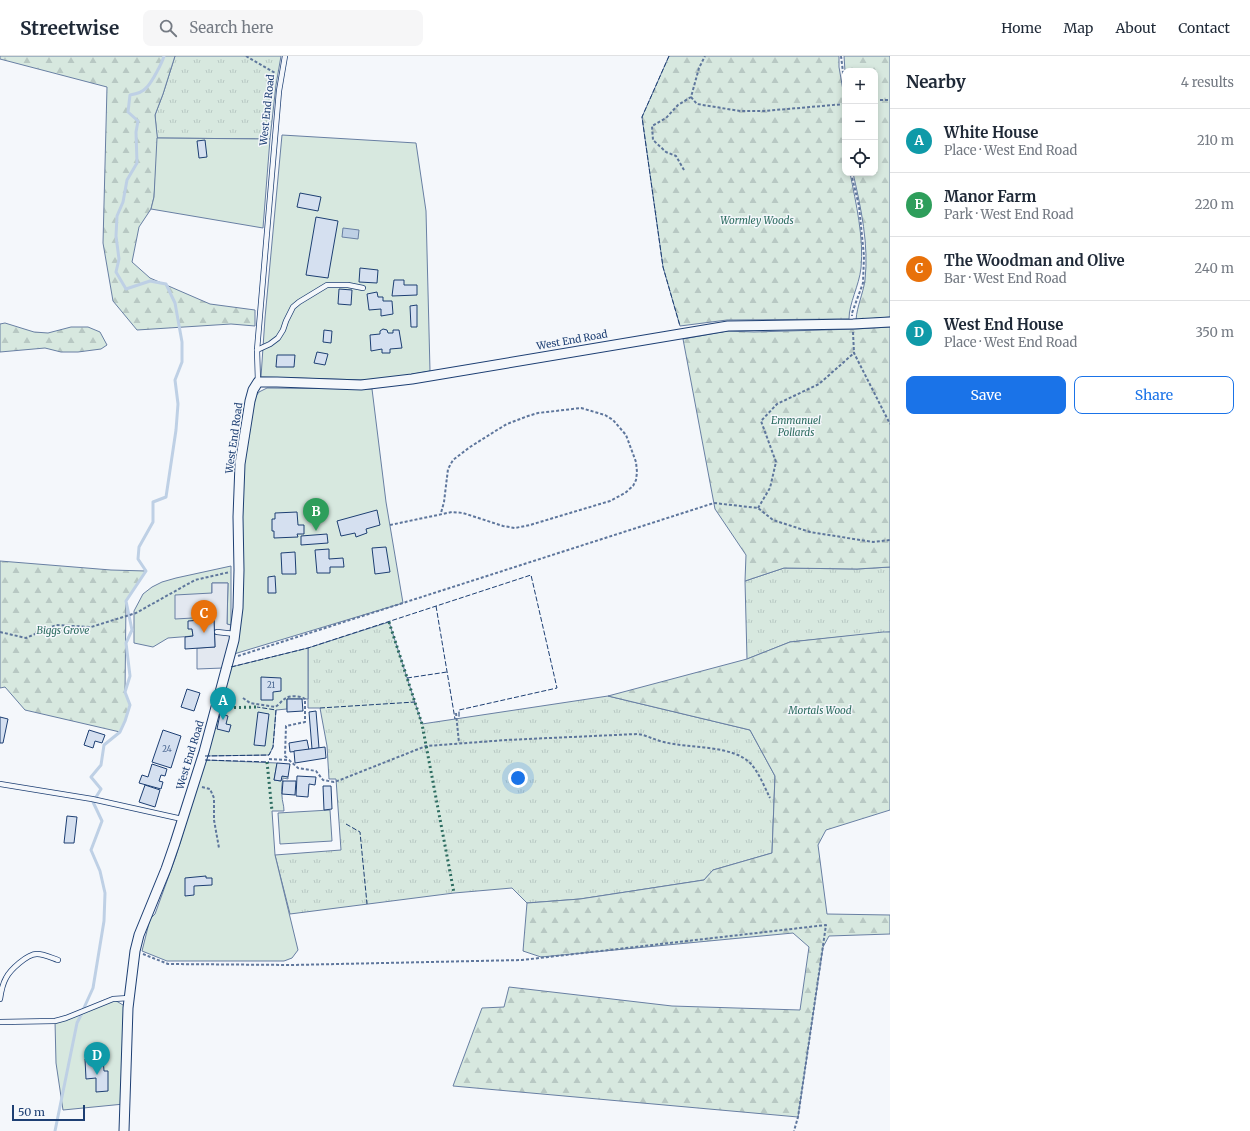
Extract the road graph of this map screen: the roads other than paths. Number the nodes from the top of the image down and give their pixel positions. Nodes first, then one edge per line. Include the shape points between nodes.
1 (285, 56) edge
2 (363, 288) dead end
3 (890, 322) edge
4 (257, 350) junction
5 (258, 382) junction
6 (217, 632) dead end
7 (235, 634) junction
8 (0, 784) edge
9 (182, 819) junction
10 (58, 960) dead end
11 (129, 998) junction
12 (0, 999) edge
13 (0, 1022) edge
14 (124, 1131) edge

1 - 4 lane, West End Road via 279,91
2 - 4 lane via 327,285 293,307 278,338
3 - 5 street, West End Road via 728,326 361,386
4 - 5 lane, West End Road
5 - 7 street, West End Road via 250,401 240,464 238,608
6 - 7 lane
7 - 9 street, West End Road
8 - 9 lane via 92,799
9 - 11 street, West End Road via 166,869 139,935
10 - 12 lane via 38,954 22,961 7,976
11 - 13 lane via 113,999 55,1021
11 - 14 street, West End Road

